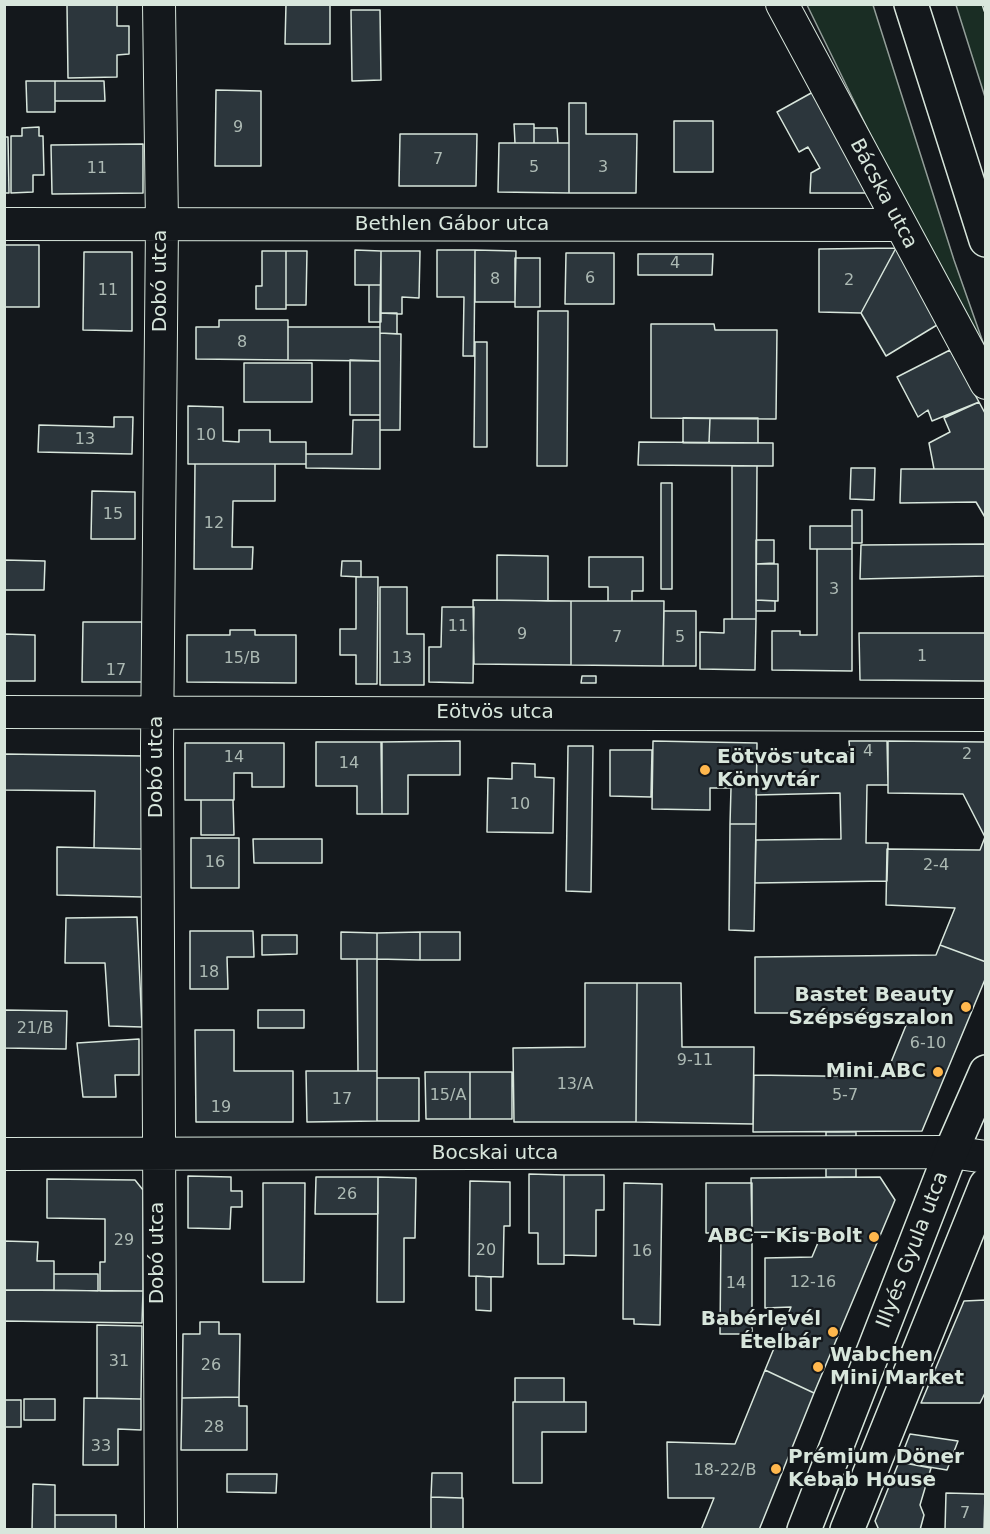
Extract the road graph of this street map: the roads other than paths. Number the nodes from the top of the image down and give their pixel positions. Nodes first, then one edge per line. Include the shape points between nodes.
1 (159, 4) edge
2 (782, 4) edge
3 (911, 4) edge
4 (4, 224) edge
5 (162, 225) junction
6 (899, 225) junction
7 (986, 240) edge
8 (986, 383) edge
9 (4, 712) edge
10 (158, 712) junction
11 (986, 715) edge
12 (986, 1072) edge
13 (951, 1152) junction
14 (4, 1154) edge
15 (158, 1155) junction
16 (986, 1157) edge
17 (986, 1185) edge
18 (161, 1530) edge
19 (804, 1530) edge
20 (847, 1530) edge

1 - 5 street, Dobó utca
2 - 6 street, Bácska utca
3 - 7 main road
4 - 5 street, Bethlen Gábor utca
5 - 6 street, Bethlen Gábor utca
5 - 10 street, Dobó utca
6 - 8 street, Bácska utca
9 - 10 street, Eötvös utca
10 - 11 street, Eötvös utca
10 - 15 street, Dobó utca
12 - 13 main road, Illyés Gyula utca
13 - 15 street, Bocskai utca
13 - 16 street, Bocskai utca
13 - 19 main road, Illyés Gyula utca
14 - 15 street, Bocskai utca
15 - 18 street, Dobó utca
17 - 20 main road

